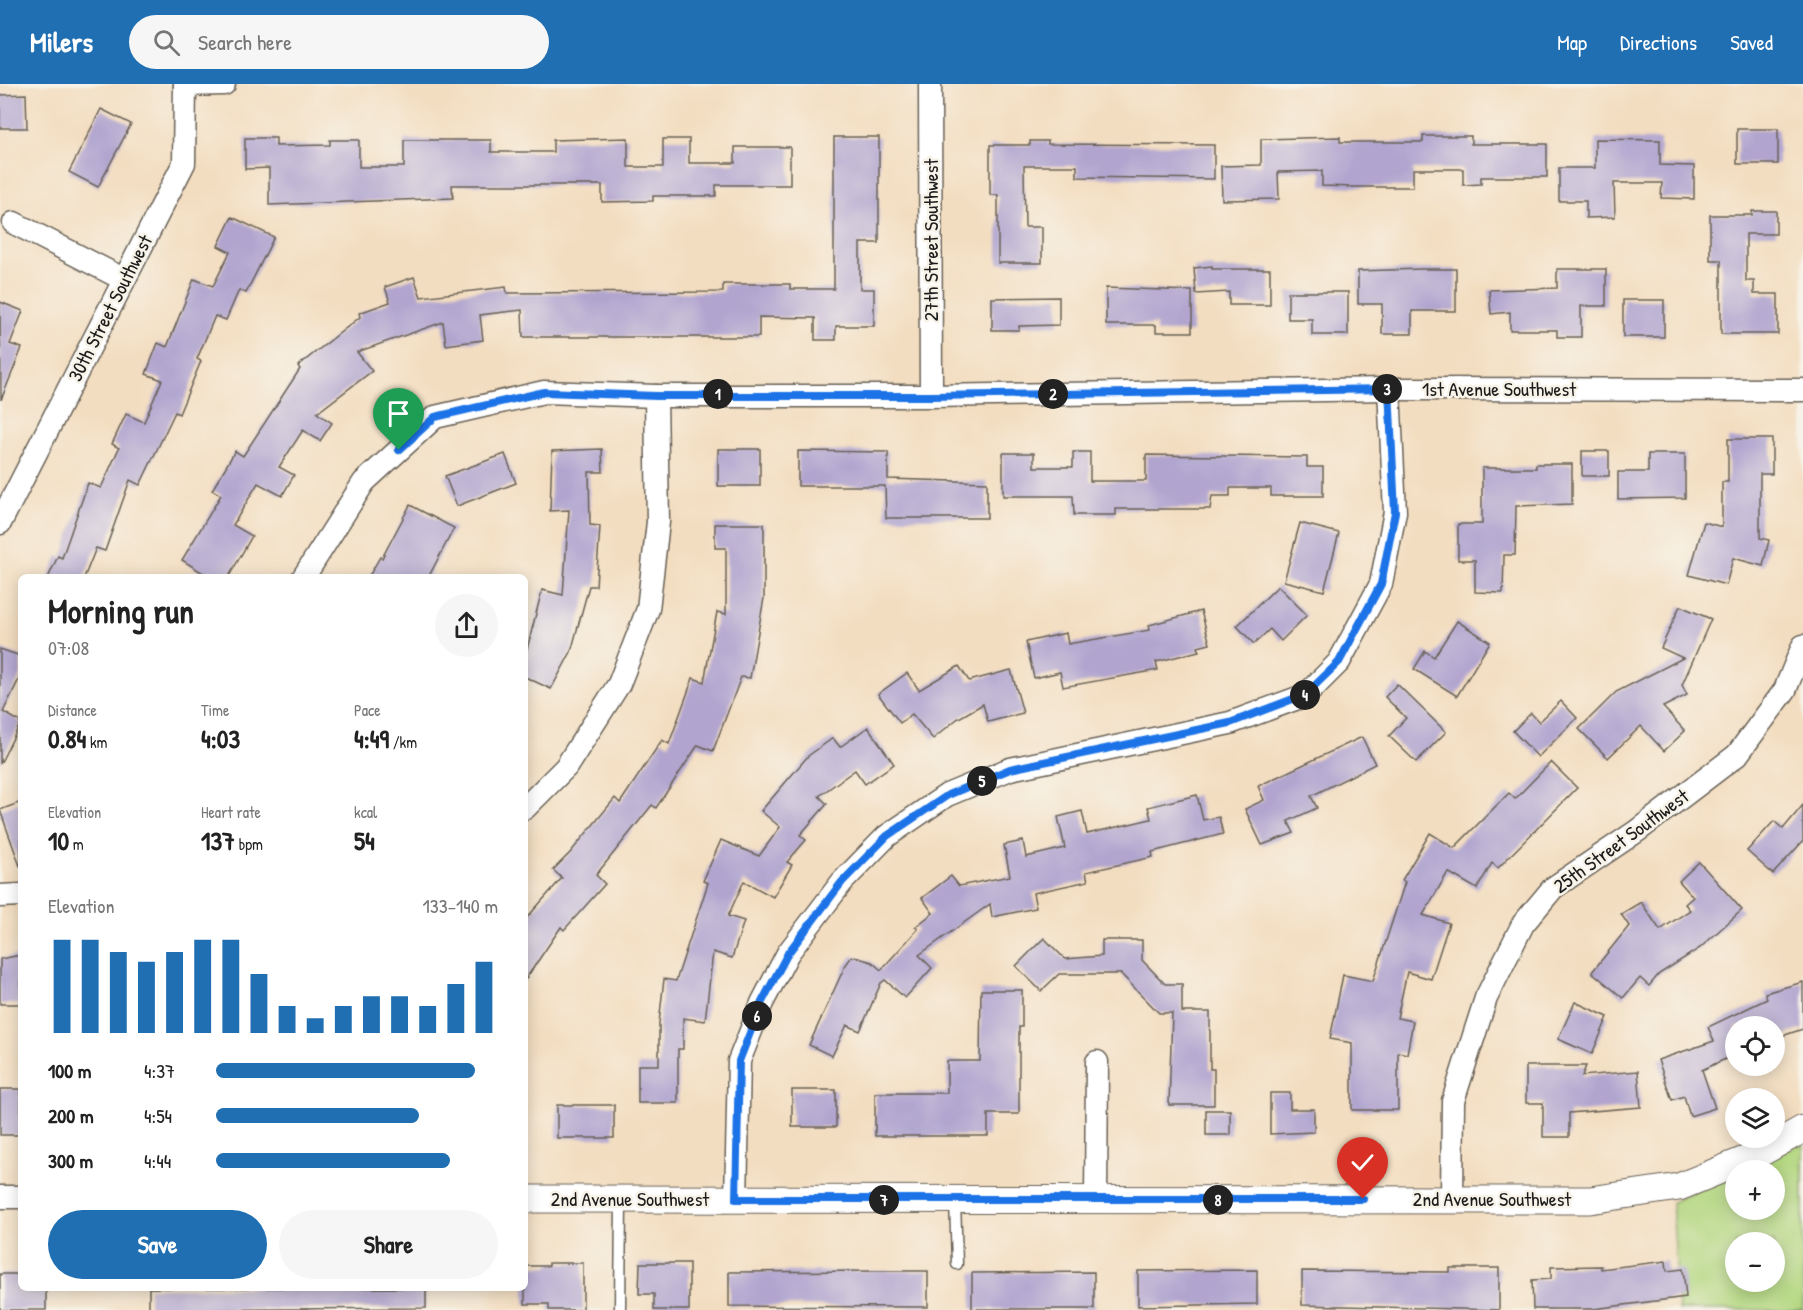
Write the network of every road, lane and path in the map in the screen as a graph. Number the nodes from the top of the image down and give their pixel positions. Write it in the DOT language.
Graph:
graph roads {
  1 [pos="185,84"];
  2 [pos="224,84"];
  3 [pos="930,84"];
  4 [pos="14,223"];
  5 [pos="123,279"];
  6 [pos="1389,389"];
  7 [pos="1803,390"];
  8 [pos="656,396"];
  9 [pos="931,396"];
  10 [pos="0,523"];
  11 [pos="306,574"];
  12 [pos="1803,646"];
  13 [pos="528,805"];
  14 [pos="18,895"];
  15 [pos="0,896"];
  16 [pos="1097,1062"];
  17 [pos="1803,1129"];
  18 [pos="0,1197"];
  19 [pos="18,1197"];
  20 [pos="1452,1198"];
  21 [pos="528,1199"];
  22 [pos="736,1199"];
  23 [pos="621,1200"];
  24 [pos="955,1200"];
  25 [pos="1096,1200"];
  26 [pos="957,1264"];
  27 [pos="620,1310"];
  1 -- 2 [label="street"];
  1 -- 5 [label="street, 30th Street Southwest"];
  3 -- 9 [label="street, 27th Street Southwest"];
  4 -- 5 [label="street"];
  5 -- 10 [label="street, 30th Street Southwest"];
  6 -- 7 [label="street, 1st Avenue Southwest"];
  6 -- 9 [label="street, 1st Avenue Southwest"];
  6 -- 22 [label="street"];
  8 -- 9 [label="street, 1st Avenue Southwest"];
  8 -- 11 [label="street, 1st Avenue Southwest"];
  8 -- 13 [label="street"];
  12 -- 20 [label="street, 25th Street Southwest"];
  14 -- 15 [label="street"];
  16 -- 25 [label="street"];
  17 -- 20 [label="street, 2nd Avenue Southwest"];
  18 -- 19 [label="street"];
  20 -- 25 [label="street, 2nd Avenue Southwest"];
  21 -- 23 [label="street, 2nd Avenue Southwest"];
  22 -- 23 [label="street, 2nd Avenue Southwest"];
  22 -- 24 [label="street, 2nd Avenue Southwest"];
  23 -- 27 [label="lane"];
  24 -- 25 [label="street, 2nd Avenue Southwest"];
  24 -- 26 [label="lane"];
}
